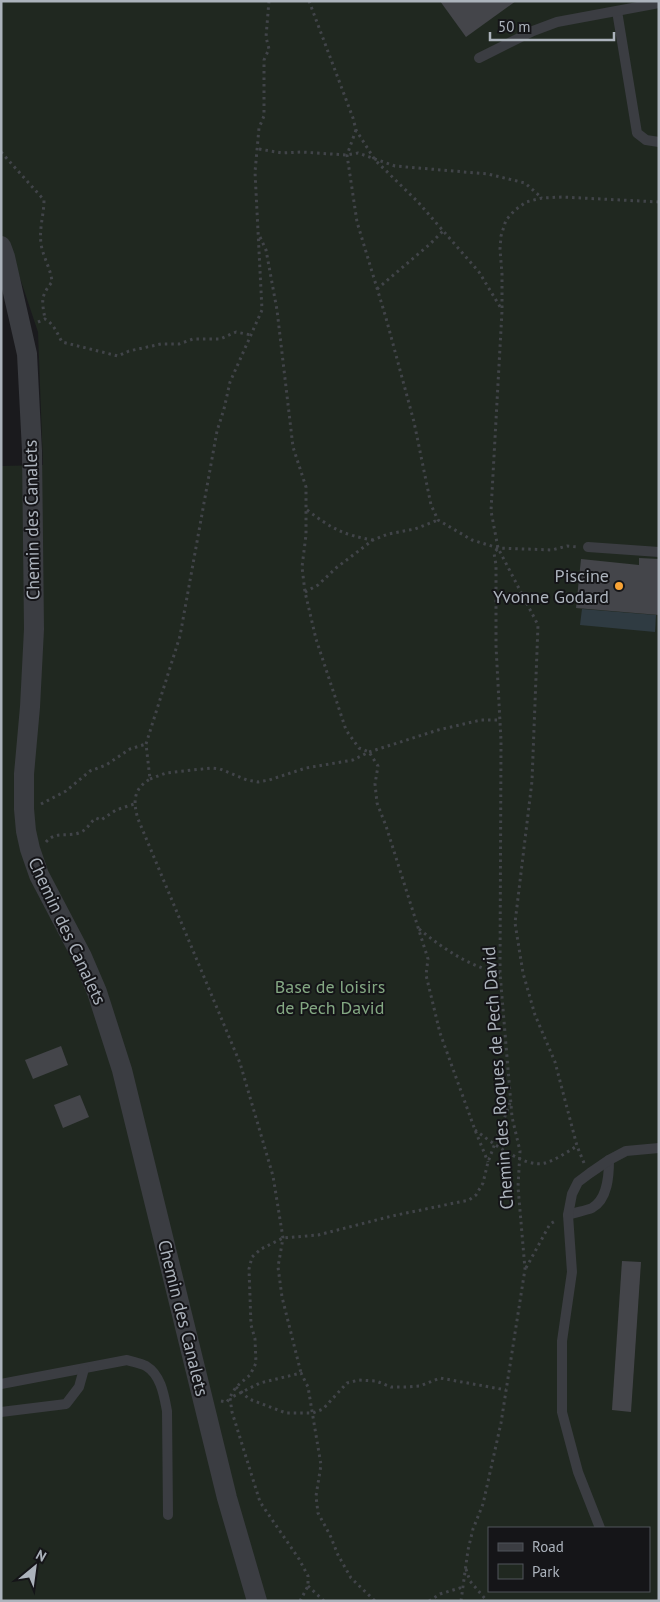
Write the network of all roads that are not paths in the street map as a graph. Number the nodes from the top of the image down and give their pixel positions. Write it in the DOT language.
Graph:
graph roads {
  1 [pos="659,3"];
  2 [pos="617,11"];
  3 [pos="479,58"];
  4 [pos="659,142"];
  5 [pos="1,246"];
  6 [pos="588,547"];
  7 [pos="659,552"];
  8 [pos="659,1148"];
  9 [pos="609,1160"];
  10 [pos="568,1215"];
  11 [pos="84,1369"];
  12 [pos="1,1384"];
  13 [pos="1,1412"];
  14 [pos="168,1515"];
  15 [pos="600,1527"];
  16 [pos="257,1601"];
  1 -- 2 [label="lane"];
  2 -- 3 [label="lane"];
  2 -- 4 [label="lane"];
  5 -- 16 [label="street, Chemin des Canalets"];
  6 -- 7 [label="lane"];
  8 -- 9 [label="lane"];
  9 -- 10 [label="lane"];
  9 -- 10 [label="lane"];
  10 -- 15 [label="lane"];
  11 -- 12 [label="lane"];
  11 -- 13 [label="lane"];
  11 -- 14 [label="lane"];
}
